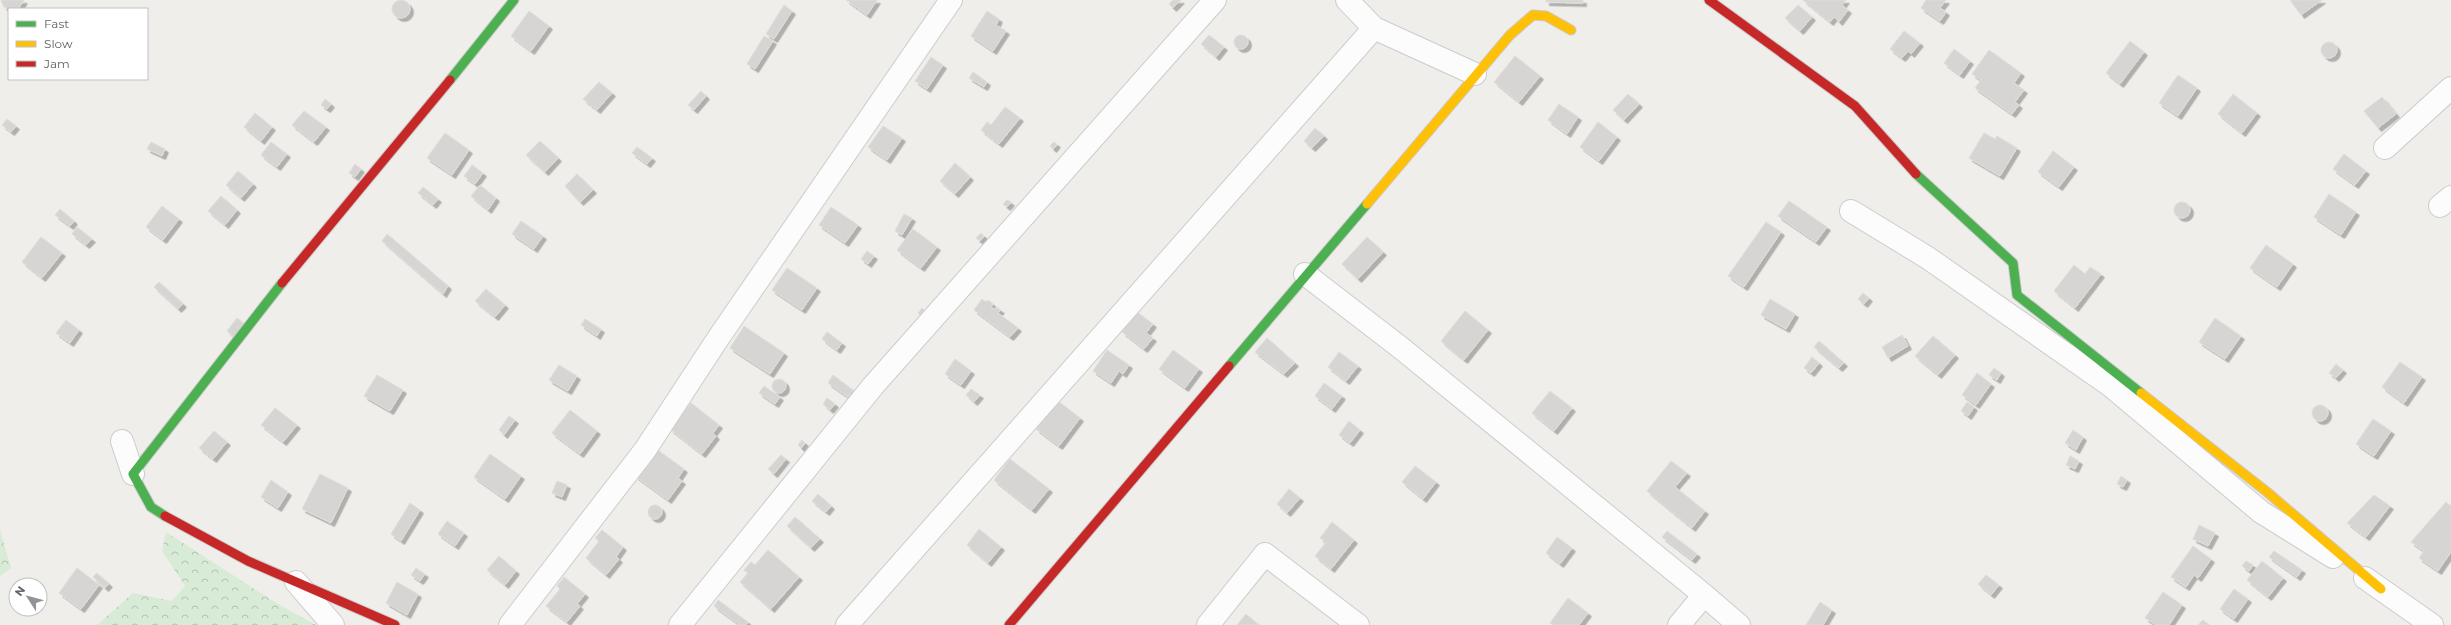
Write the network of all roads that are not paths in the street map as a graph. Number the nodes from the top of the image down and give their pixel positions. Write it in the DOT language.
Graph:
graph roads {
  1 [pos="514,0"];
  2 [pos="951,0"];
  3 [pos="1215,0"];
  4 [pos="1347,0"];
  5 [pos="1709,0"];
  6 [pos="1374,28"];
  7 [pos="1571,30"];
  8 [pos="1475,74"];
  9 [pos="2451,88"];
  10 [pos="2385,148"];
  11 [pos="1851,211"];
  12 [pos="1305,274"];
  13 [pos="122,441"];
  14 [pos="133,474"];
  15 [pos="296,582"];
  16 [pos="2381,589"];
  17 [pos="1704,595"];
  18 [pos="333,625"];
  19 [pos="395,625"];
  20 [pos="510,625"];
  21 [pos="680,625"];
  22 [pos="847,625"];
  23 [pos="1010,625"];
  24 [pos="1208,625"];
  25 [pos="1358,625"];
  26 [pos="1679,625"];
  27 [pos="1739,625"];
  28 [pos="2432,625"];
  1 -- 14 [label="street"];
  2 -- 20 [label="street"];
  3 -- 21 [label="street"];
  4 -- 6 [label="street"];
  5 -- 16 [label="street"];
  6 -- 8 [label="street"];
  6 -- 22 [label="street"];
  7 -- 8 [label="street"];
  8 -- 12 [label="street"];
  9 -- 10 [label="street"];
  11 -- 16 [label="street"];
  12 -- 17 [label="street"];
  12 -- 23 [label="street"];
  13 -- 14 [label="street"];
  14 -- 15 [label="street"];
  15 -- 18 [label="street"];
  15 -- 19 [label="street"];
  16 -- 28 [label="street"];
  17 -- 26 [label="street"];
  17 -- 27 [label="street"];
  24 -- 25 [label="street"];
}
